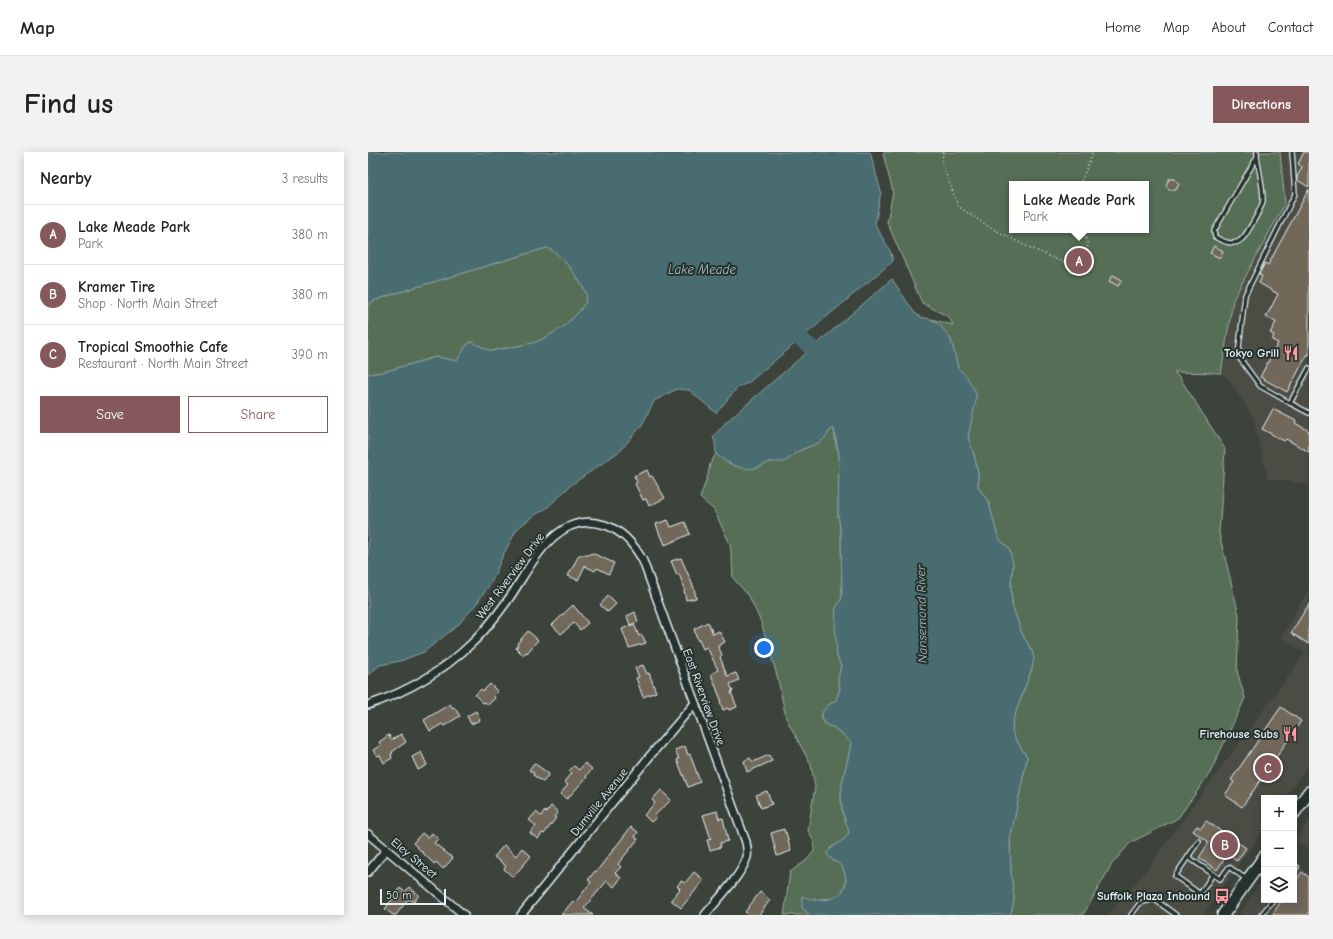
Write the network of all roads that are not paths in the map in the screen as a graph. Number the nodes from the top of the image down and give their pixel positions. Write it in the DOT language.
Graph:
graph roads {
  1 [pos="1257,152"];
  2 [pos="1292,152"];
  3 [pos="1256,157"];
  4 [pos="1309,368"];
  5 [pos="1290,403"];
  6 [pos="1309,413"];
  7 [pos="571,525"];
  8 [pos="695,703"];
  9 [pos="368,705"];
  10 [pos="1309,792"];
  11 [pos="1297,809"];
  12 [pos="368,834"];
  13 [pos="1198,841"];
  14 [pos="386,850"];
  15 [pos="1188,857"];
  16 [pos="1261,861"];
  17 [pos="368,872"];
  18 [pos="1213,874"];
  19 [pos="1248,880"];
  20 [pos="1271,903"];
  21 [pos="464,915"];
  22 [pos="521,915"];
  23 [pos="705,915"];
  24 [pos="1131,915"];
  25 [pos="1176,915"];
  26 [pos="1223,915"];
  27 [pos="1261,915"];
  1 -- 3 [label="lane"];
  2 -- 5 [label="lane"];
  3 -- 3 [label="lane"];
  4 -- 5 [label="lane"];
  5 -- 6 [label="lane"];
  7 -- 8 [label="street, East Riverview Drive"];
  7 -- 9 [label="street, West Riverview Drive"];
  8 -- 22 [label="street, Dumville Avenue"];
  8 -- 23 [label="street, East Riverview Drive"];
  10 -- 11 [label="main road"];
  12 -- 14 [label="street, Eley Street"];
  13 -- 15 [label="lane"];
  14 -- 17 [label="street"];
  14 -- 21 [label="street, Eley Street"];
  15 -- 18 [label="lane"];
  15 -- 18 [label="lane"];
  16 -- 19 [label="main road"];
  18 -- 19 [label="lane"];
  19 -- 26 [label="main road"];
  20 -- 27 [label="lane"];
  24 -- 25 [label="lane"];
}
